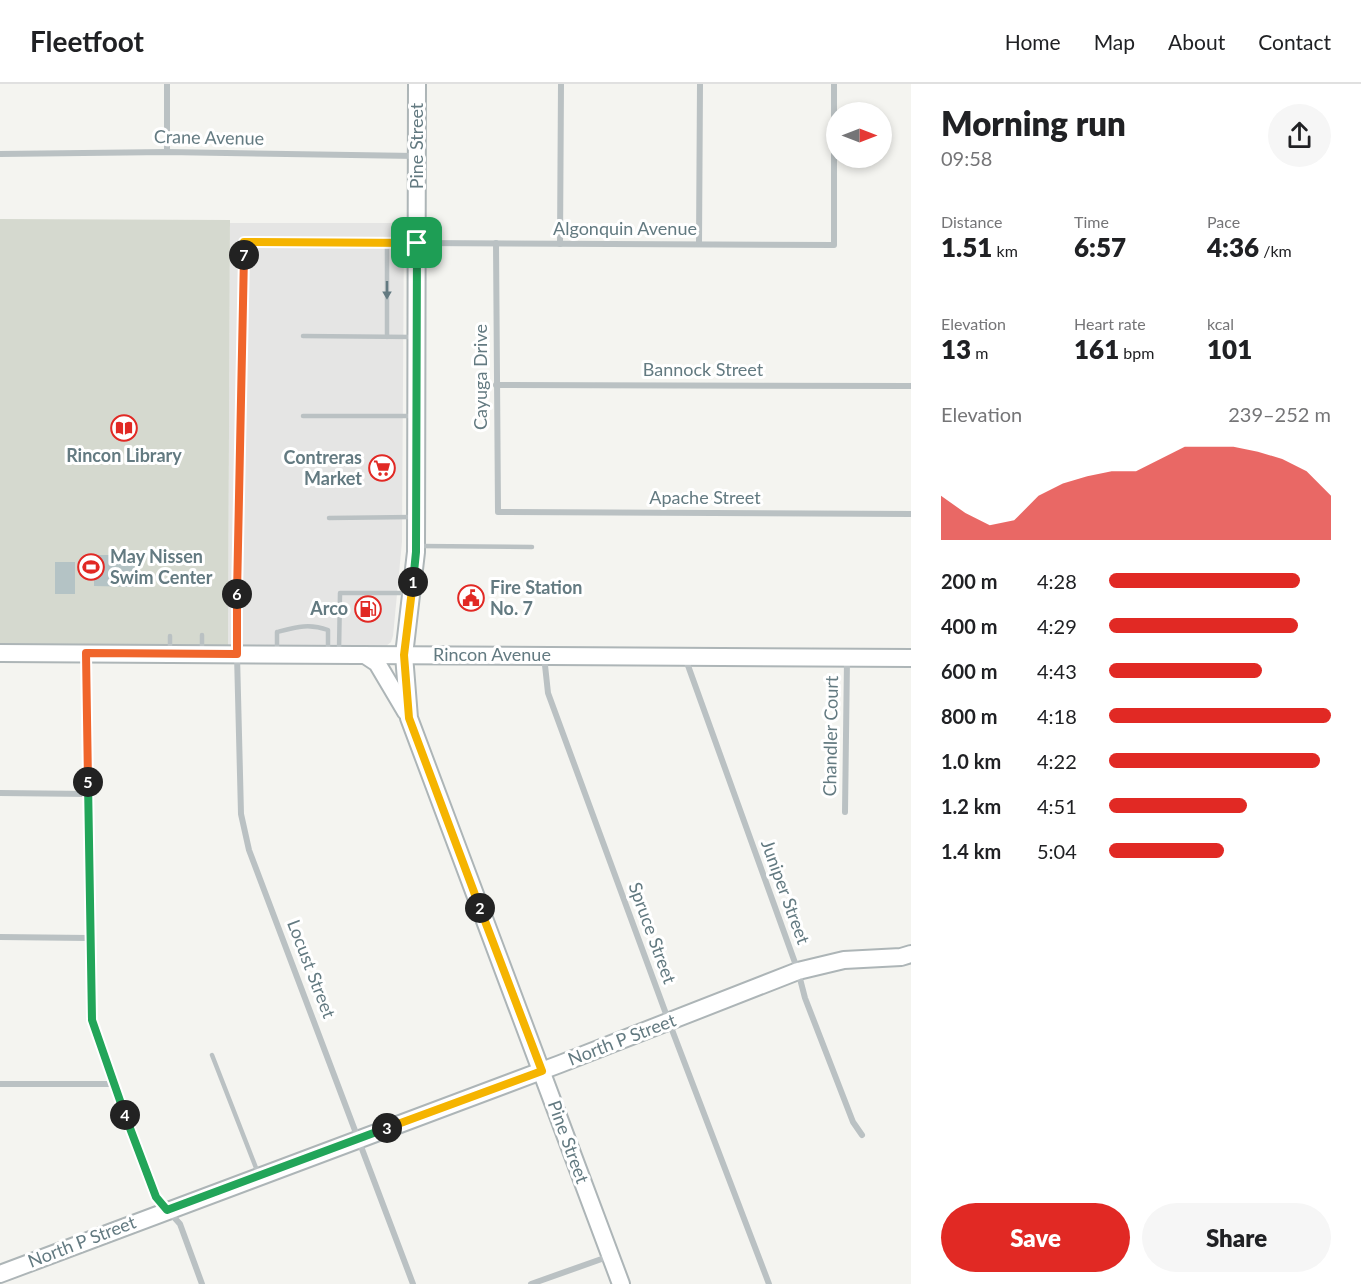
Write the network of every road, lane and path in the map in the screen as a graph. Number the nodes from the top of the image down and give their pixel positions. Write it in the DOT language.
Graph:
graph roads {
  1 [pos="167,84"];
  2 [pos="417,84"];
  3 [pos="561,84"];
  4 [pos="700,84"];
  5 [pos="834,84"];
  6 [pos="167,152"];
  7 [pos="0,154"];
  8 [pos="417,156"];
  9 [pos="387,243"];
  10 [pos="417,243"];
  11 [pos="496,243"];
  12 [pos="560,244"];
  13 [pos="699,244"];
  14 [pos="303,336"];
  15 [pos="387,336"];
  16 [pos="417,337"];
  17 [pos="496,385"];
  18 [pos="911,386"];
  19 [pos="303,416"];
  20 [pos="417,416"];
  21 [pos="498,512"];
  22 [pos="911,514"];
  23 [pos="416,516"];
  24 [pos="329,518"];
  25 [pos="416,546"];
  26 [pos="532,548"];
  27 [pos="411,593"];
  28 [pos="202,635"];
  29 [pos="170,636"];
  30 [pos="0,653"];
  31 [pos="86,653"];
  32 [pos="170,654"];
  33 [pos="202,654"];
  34 [pos="237,654"];
  35 [pos="277,654"];
  36 [pos="334,655"];
  37 [pos="365,655"];
  38 [pos="404,655"];
  39 [pos="544,656"];
  40 [pos="685,656"];
  41 [pos="911,658"];
  42 [pos="847,659"];
  43 [pos="409,718"];
  44 [pos="0,793"];
  45 [pos="89,794"];
  46 [pos="845,812"];
  47 [pos="0,937"];
  48 [pos="89,938"];
  49 [pos="911,954"];
  50 [pos="798,971"];
  51 [pos="669,1022"];
  52 [pos="212,1055"];
  53 [pos="542,1071"];
  54 [pos="0,1084"];
  55 [pos="114,1084"];
  56 [pos="862,1134"];
  57 [pos="359,1138"];
  58 [pos="259,1176"];
  59 [pos="167,1210"];
  60 [pos="610,1256"];
  61 [pos="0,1274"];
  62 [pos="202,1284"];
  63 [pos="413,1284"];
  64 [pos="531,1284"];
  65 [pos="621,1284"];
  66 [pos="769,1284"];
  1 -- 6 [label="street"];
  2 -- 8 [label="street, Pine Street"];
  3 -- 12 [label="street"];
  4 -- 13 [label="street"];
  5 -- 13 [label="street, Algonquin Avenue"];
  6 -- 7 [label="street, Crane Avenue"];
  6 -- 8 [label="street, Crane Avenue"];
  8 -- 10 [label="street, Pine Street"];
  9 -- 10 [label="lane"];
  9 -- 15 [label="lane, one-way"];
  9 -- 34 [label="lane"];
  10 -- 11 [label="street, Algonquin Avenue"];
  10 -- 16 [label="street, Pine Street"];
  11 -- 12 [label="street, Algonquin Avenue"];
  11 -- 17 [label="street, Cayuga Drive"];
  12 -- 13 [label="street, Algonquin Avenue"];
  14 -- 15 [label="lane"];
  15 -- 16 [label="lane"];
  16 -- 20 [label="street, Pine Street"];
  17 -- 18 [label="street, Bannock Street"];
  17 -- 21 [label="street, Cayuga Drive"];
  19 -- 20 [label="lane"];
  20 -- 23 [label="street, Pine Street"];
  21 -- 22 [label="street, Apache Street"];
  23 -- 24 [label="lane"];
  23 -- 25 [label="street, Pine Street"];
  25 -- 26 [label="lane"];
  25 -- 27 [label="street, Pine Street"];
  27 -- 36 [label="lane"];
  27 -- 38 [label="street, Pine Street"];
  28 -- 33 [label="lane"];
  29 -- 32 [label="lane"];
  30 -- 31 [label="street, Rincon Avenue"];
  31 -- 32 [label="street, Rincon Avenue"];
  31 -- 45 [label="street"];
  32 -- 33 [label="street, Rincon Avenue"];
  33 -- 34 [label="street, Rincon Avenue"];
  34 -- 35 [label="street, Rincon Avenue"];
  34 -- 57 [label="street, Locust Street"];
  35 -- 36 [label="street, Rincon Avenue"];
  35 -- 36 [label="lane"];
  36 -- 37 [label="street, Rincon Avenue"];
  37 -- 38 [label="street, Rincon Avenue"];
  37 -- 43 [label="street"];
  38 -- 39 [label="street, Rincon Avenue"];
  38 -- 43 [label="street, Pine Street"];
  39 -- 40 [label="street, Rincon Avenue"];
  39 -- 51 [label="street, Spruce Street"];
  40 -- 42 [label="street, Rincon Avenue"];
  40 -- 50 [label="street, Juniper Street"];
  41 -- 42 [label="street, Rincon Avenue"];
  42 -- 46 [label="street, Chandler Court"];
  43 -- 53 [label="street, Pine Street"];
  44 -- 45 [label="street"];
  45 -- 48 [label="street"];
  47 -- 48 [label="street"];
  48 -- 55 [label="street"];
  49 -- 50 [label="street, North P Street"];
  50 -- 51 [label="street, North P Street"];
  50 -- 56 [label="street, Juniper Street"];
  51 -- 53 [label="street, North P Street"];
  51 -- 66 [label="street, Spruce Street"];
  52 -- 58 [label="lane"];
  53 -- 57 [label="street, North P Street"];
  53 -- 60 [label="street, Pine Street"];
  54 -- 55 [label="street"];
  55 -- 59 [label="street"];
  57 -- 58 [label="street, North P Street"];
  57 -- 63 [label="street, Locust Street"];
  58 -- 59 [label="street, North P Street"];
  59 -- 61 [label="street, North P Street"];
  59 -- 62 [label="street"];
  60 -- 64 [label="street"];
  60 -- 65 [label="street, Pine Street"];
}
